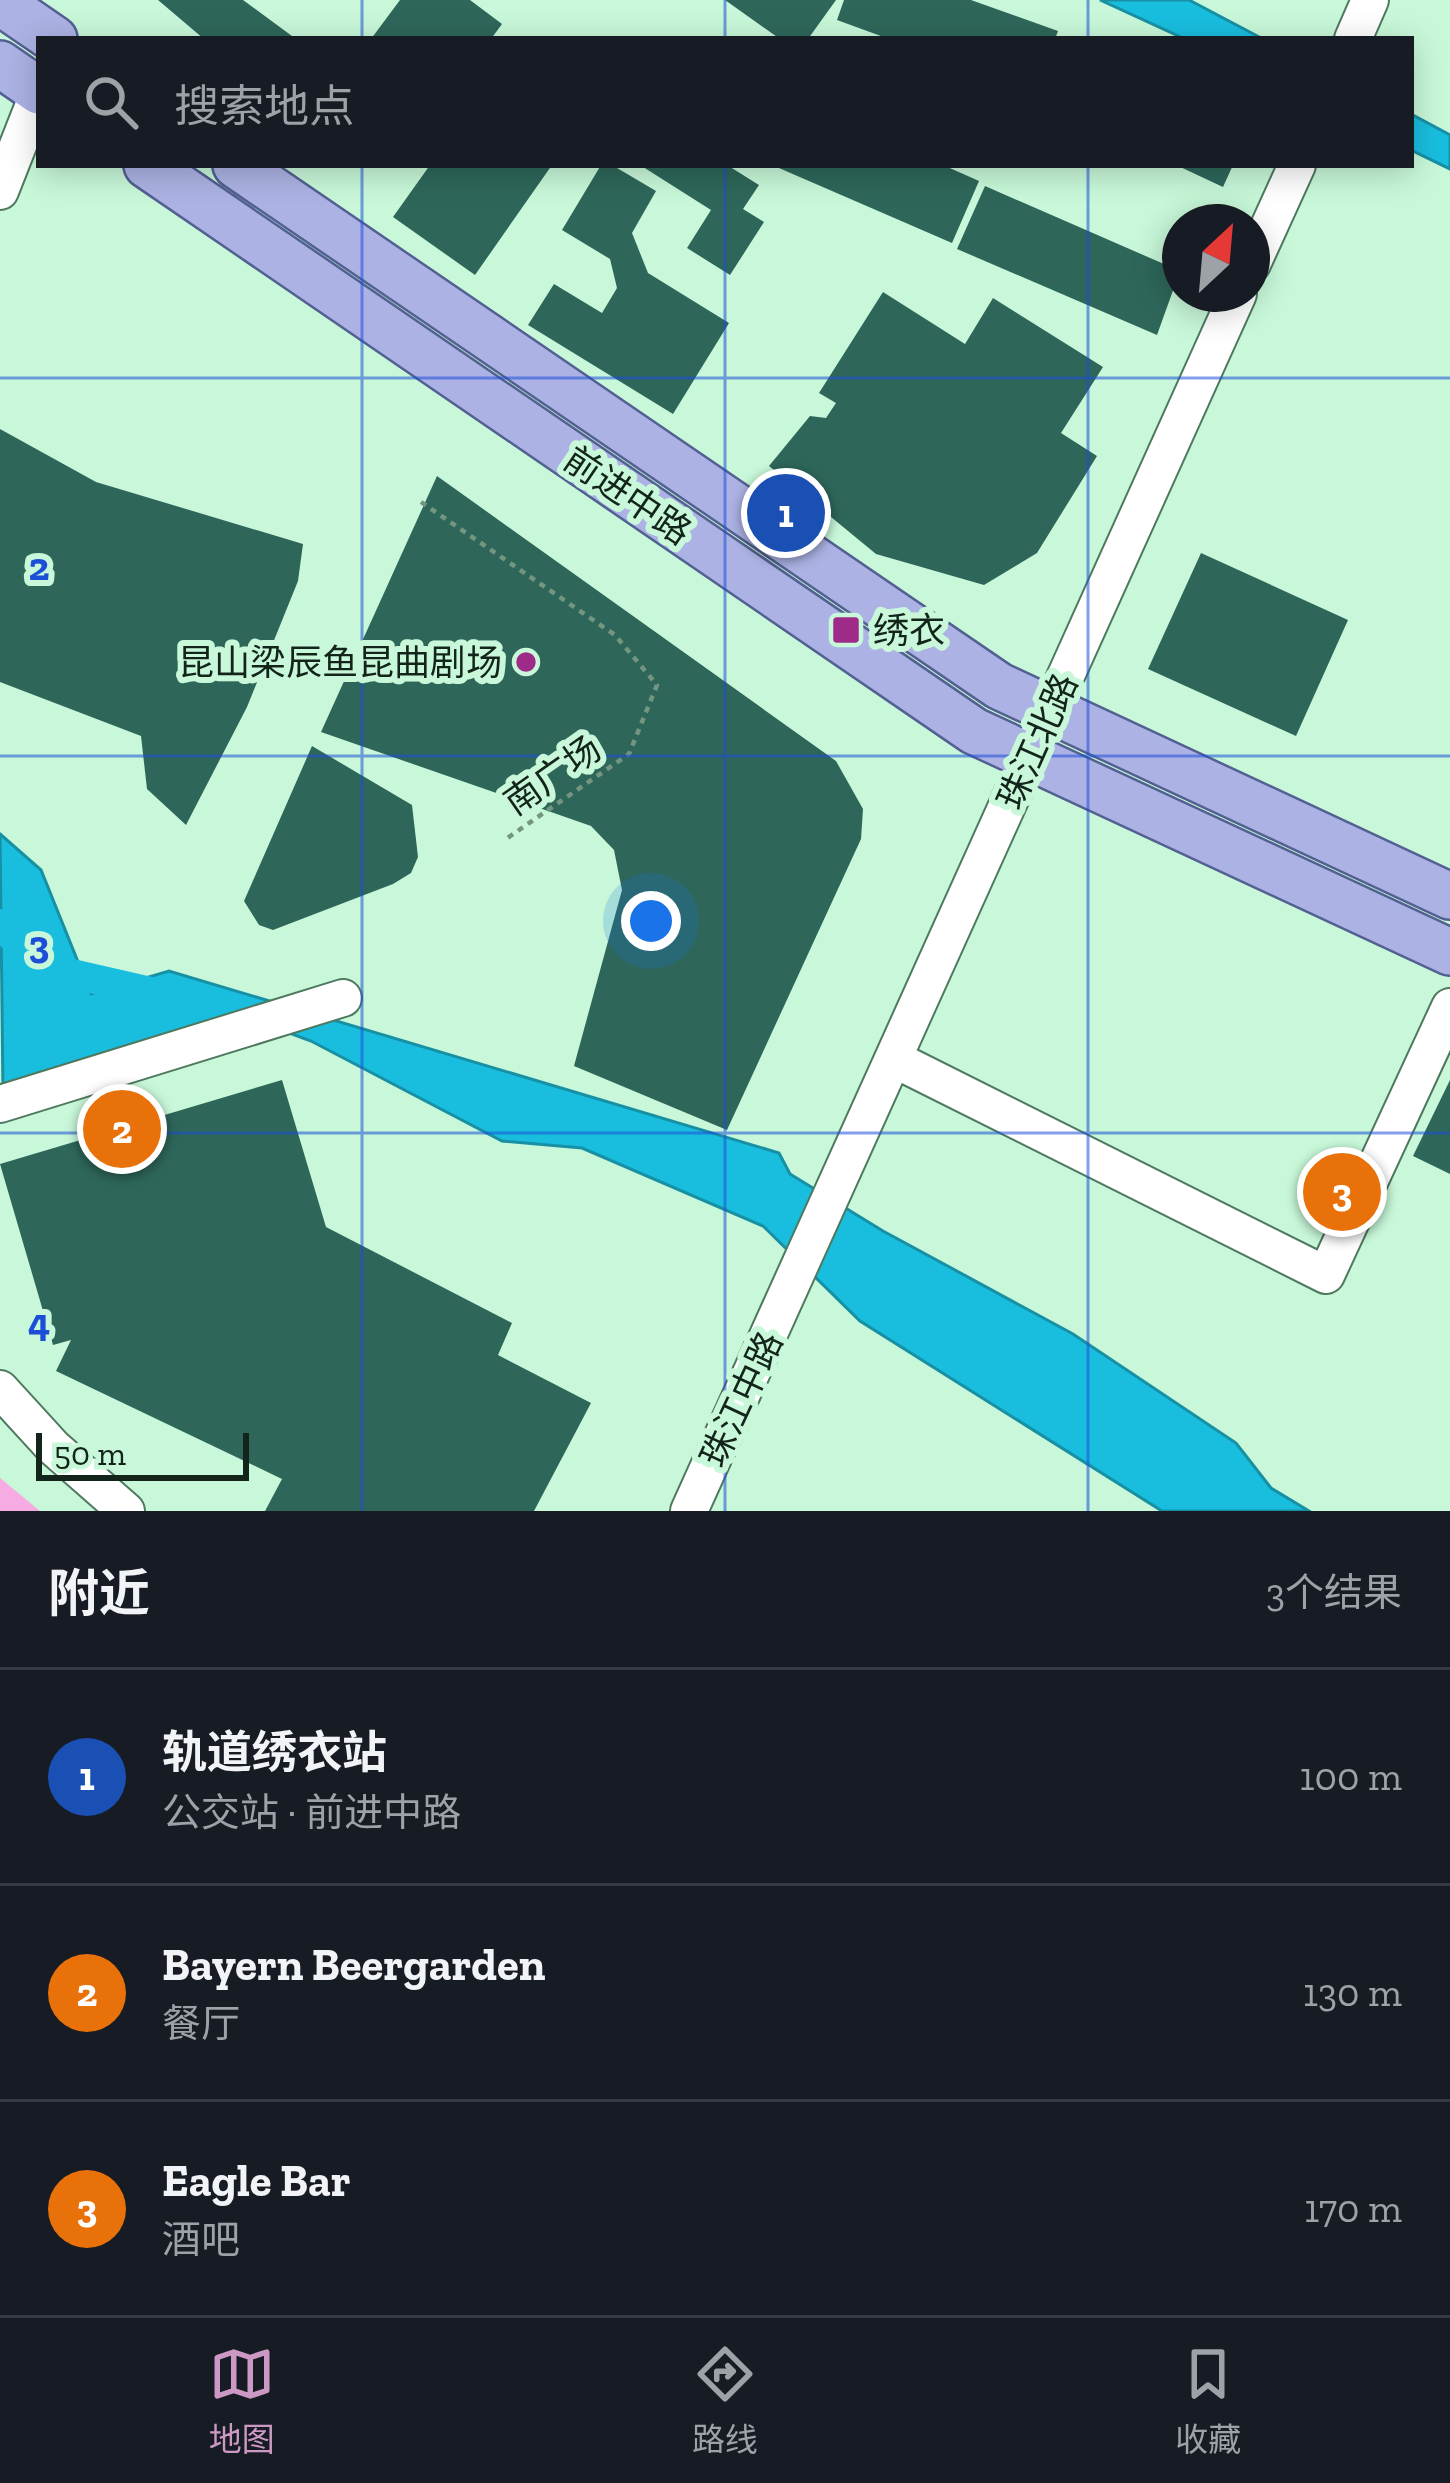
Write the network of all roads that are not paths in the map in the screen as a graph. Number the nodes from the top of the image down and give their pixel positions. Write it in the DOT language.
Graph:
graph roads {
  1 [pos="0,2"];
  2 [pos="49,36"];
  3 [pos="0,64"];
  4 [pos="36,89"];
  5 [pos="36,99"];
  6 [pos="151,168"];
  7 [pos="240,168"];
  8 [pos="1296,168"];
  9 [pos="0,191"];
  10 [pos="1270,224"];
  11 [pos="1230,312"];
  12 [pos="1052,708"];
  13 [pos="1031,754"];
  14 [pos="1450,896"];
  15 [pos="1450,952"];
  16 [pos="343,998"];
  17 [pos="1450,1007"];
  18 [pos="894,1059"];
  19 [pos="0,1105"];
  20 [pos="838,1190"];
  21 [pos="0,1389"];
  22 [pos="125,1511"];
  23 [pos="688,1511"];
  1 -- 2 [label="main road"];
  3 -- 4 [label="main road"];
  5 -- 9 [label="street"];
  6 -- 13 [label="main road, 前进中路"];
  7 -- 12 [label="main road, 前进中路"];
  8 -- 10 [label="street"];
  11 -- 12 [label="street, 珠江北路"];
  12 -- 13 [label="street, 珠江北路"];
  12 -- 14 [label="main road, 前进中路"];
  13 -- 15 [label="main road, 前进中路"];
  13 -- 18 [label="street, 珠江北路"];
  16 -- 19 [label="street"];
  17 -- 18 [label="street"];
  18 -- 20 [label="street, 珠江北路"];
  20 -- 23 [label="street, 珠江中路"];
  21 -- 22 [label="street"];
}
